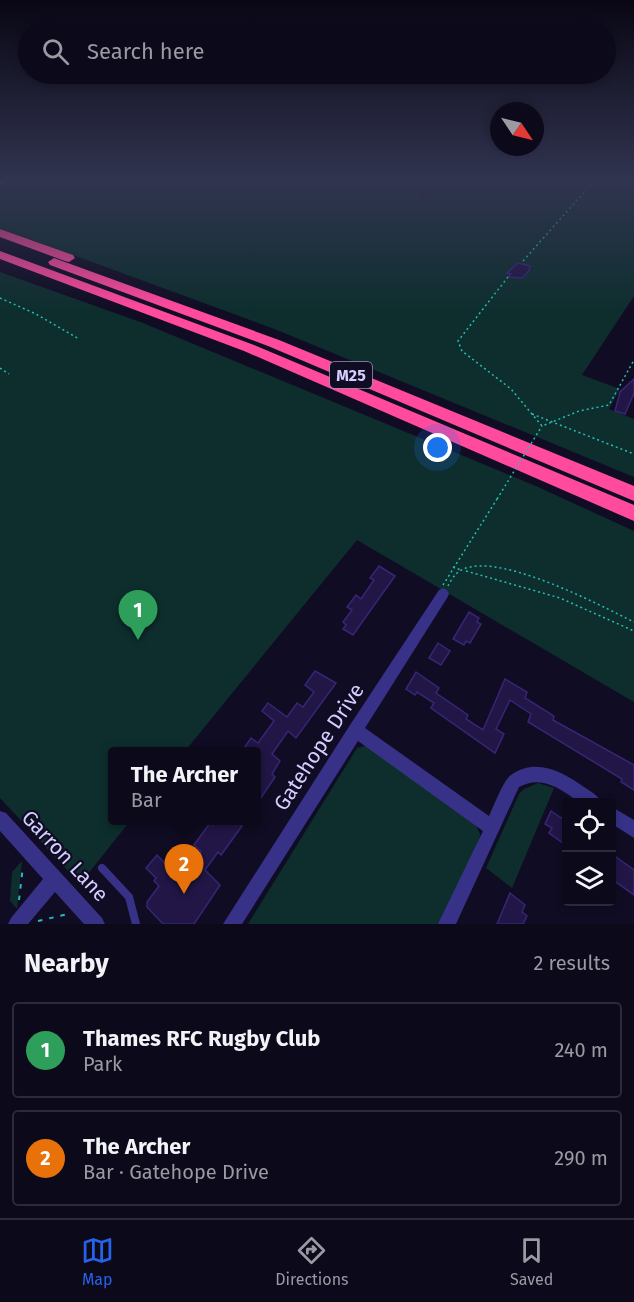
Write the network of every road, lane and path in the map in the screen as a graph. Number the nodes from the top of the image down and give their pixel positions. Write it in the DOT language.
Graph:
graph roads {
  1 [pos="556,224"];
  2 [pos="0,233"];
  3 [pos="0,238"];
  4 [pos="0,244"];
  5 [pos="0,255"];
  6 [pos="523,261"];
  7 [pos="0,263"];
  8 [pos="64,265"];
  9 [pos="508,277"];
  10 [pos="141,292"];
  11 [pos="0,298"];
  12 [pos="79,339"];
  13 [pos="634,360"];
  14 [pos="0,368"];
  15 [pos="9,374"];
  16 [pos="379,403"];
  17 [pos="530,413"];
  18 [pos="551,422"];
  19 [pos="542,426"];
  20 [pos="634,454"];
  21 [pos="634,494"];
  22 [pos="634,513"];
  23 [pos="453,567"];
  24 [pos="463,570"];
  25 [pos="442,592"];
  26 [pos="634,622"];
  27 [pos="634,631"];
  28 [pos="355,730"];
  29 [pos="587,798"];
  30 [pos="616,818"];
  31 [pos="0,819"];
  32 [pos="491,827"];
  33 [pos="634,830"];
  34 [pos="24,859"];
  35 [pos="102,868"];
  36 [pos="55,878"];
  37 [pos="19,901"];
  38 [pos="72,913"];
  39 [pos="26,923"];
  40 [pos="96,924"];
  41 [pos="136,924"];
  42 [pos="232,924"];
  43 [pos="447,924"];
  1 -- 6 [label="path"];
  2 -- 10 [label="highway, M25"];
  3 -- 8 [label="highway, M25"];
  4 -- 8 [label="highway, M25"];
  5 -- 16 [label="highway, M25"];
  7 -- 16 [label="highway, M25"];
  8 -- 10 [label="highway, M25"];
  9 -- 17 [label="path"];
  10 -- 21 [label="highway, M25"];
  11 -- 12 [label="path"];
  13 -- 18 [label="path"];
  14 -- 15 [label="path"];
  16 -- 22 [label="highway, M25"];
  17 -- 18 [label="path"];
  17 -- 19 [label="path"];
  18 -- 19 [label="path"];
  18 -- 20 [label="path"];
  19 -- 23 [label="path, bridge"];
  23 -- 24 [label="path"];
  23 -- 25 [label="path"];
  24 -- 25 [label="path"];
  24 -- 26 [label="path"];
  24 -- 27 [label="path"];
  25 -- 28 [label="street, Gatehope Drive"];
  28 -- 32 [label="street"];
  28 -- 42 [label="street, Gatehope Drive"];
  29 -- 32 [label="street"];
  30 -- 33 [label="street"];
  31 -- 36 [label="street, Garron Lane"];
  32 -- 43 [label="street"];
  34 -- 37 [label="path"];
  35 -- 41 [label="lane"];
  36 -- 39 [label="street"];
  36 -- 40 [label="street, Garron Lane"];
  38 -- 39 [label="path"];
}
